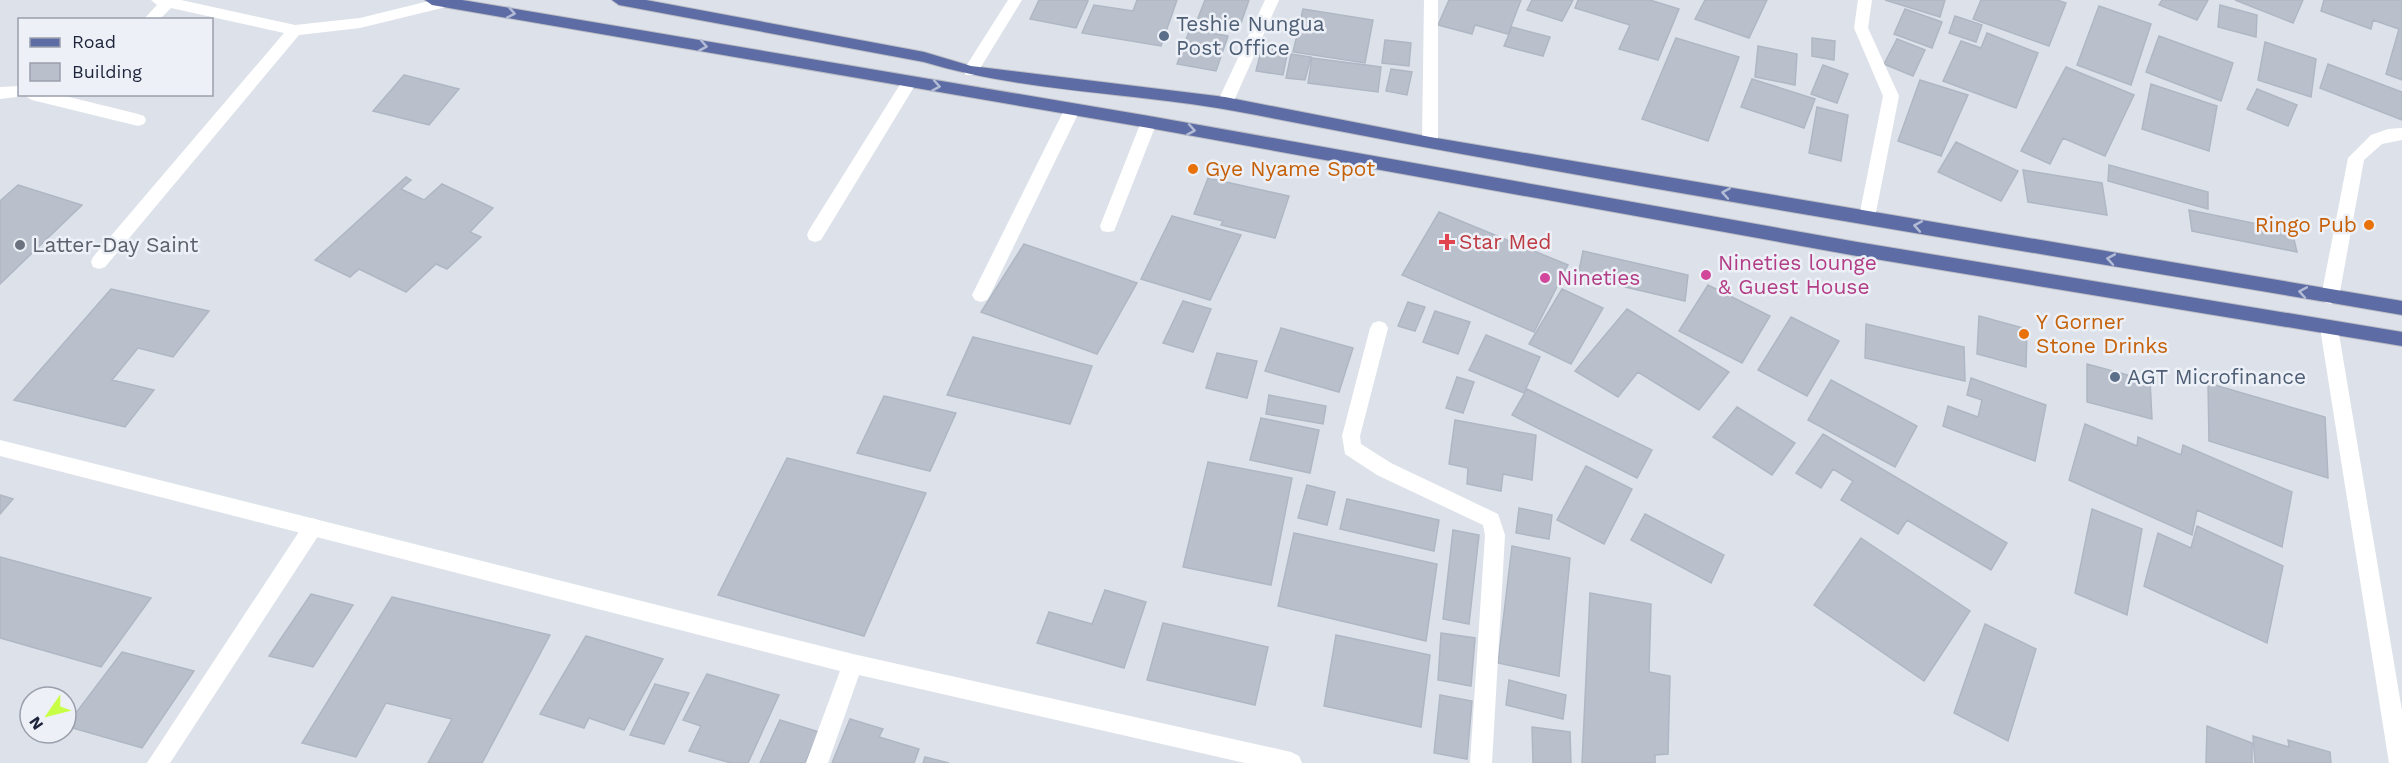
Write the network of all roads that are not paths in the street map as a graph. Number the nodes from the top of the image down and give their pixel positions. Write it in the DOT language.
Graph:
graph roads {
  1 [pos="619,0"];
  2 [pos="1015,0"];
  3 [pos="1272,0"];
  4 [pos="1431,0"];
  5 [pos="1865,0"];
  6 [pos="165,1"];
  7 [pos="439,1"];
  8 [pos="152,18"];
  9 [pos="295,30"];
  10 [pos="971,71"];
  11 [pos="909,82"];
  12 [pos="18,92"];
  13 [pos="0,93"];
  14 [pos="48,96"];
  15 [pos="72,99"];
  16 [pos="1225,103"];
  17 [pos="1072,110"];
  18 [pos="138,120"];
  19 [pos="1149,123"];
  20 [pos="2402,134"];
  21 [pos="1430,143"];
  22 [pos="1867,217"];
  23 [pos="1108,226"];
  24 [pos="815,235"];
  25 [pos="99,262"];
  26 [pos="981,295"];
  27 [pos="2330,297"];
  28 [pos="2402,308"];
  29 [pos="1379,328"];
  30 [pos="2328,328"];
  31 [pos="2402,339"];
  32 [pos="0,448"];
  33 [pos="313,527"];
  34 [pos="853,664"];
  35 [pos="158,763"];
  36 [pos="817,763"];
  37 [pos="1291,763"];
  38 [pos="1480,763"];
  39 [pos="2400,763"];
  1 -- 10 [label="main road"];
  2 -- 10 [label="street"];
  3 -- 16 [label="street"];
  4 -- 21 [label="street"];
  5 -- 22 [label="street"];
  6 -- 8 [label="street"];
  6 -- 9 [label="street"];
  7 -- 9 [label="street"];
  7 -- 11 [label="main road, one-way"];
  9 -- 25 [label="street"];
  10 -- 16 [label="main road"];
  11 -- 17 [label="main road, one-way"];
  11 -- 24 [label="street"];
  12 -- 13 [label="street"];
  14 -- 15 [label="street"];
  15 -- 18 [label="street"];
  16 -- 21 [label="main road"];
  17 -- 19 [label="main road"];
  17 -- 26 [label="street"];
  19 -- 23 [label="street"];
  19 -- 30 [label="main road, one-way"];
  20 -- 27 [label="street"];
  22 -- 21 [label="main road, one-way"];
  27 -- 22 [label="main road, one-way"];
  27 -- 28 [label="main road"];
  29 -- 38 [label="street"];
  30 -- 31 [label="main road"];
  30 -- 39 [label="street"];
  32 -- 33 [label="street"];
  33 -- 34 [label="street"];
  33 -- 35 [label="street"];
  34 -- 36 [label="street"];
  34 -- 37 [label="street"];
}
